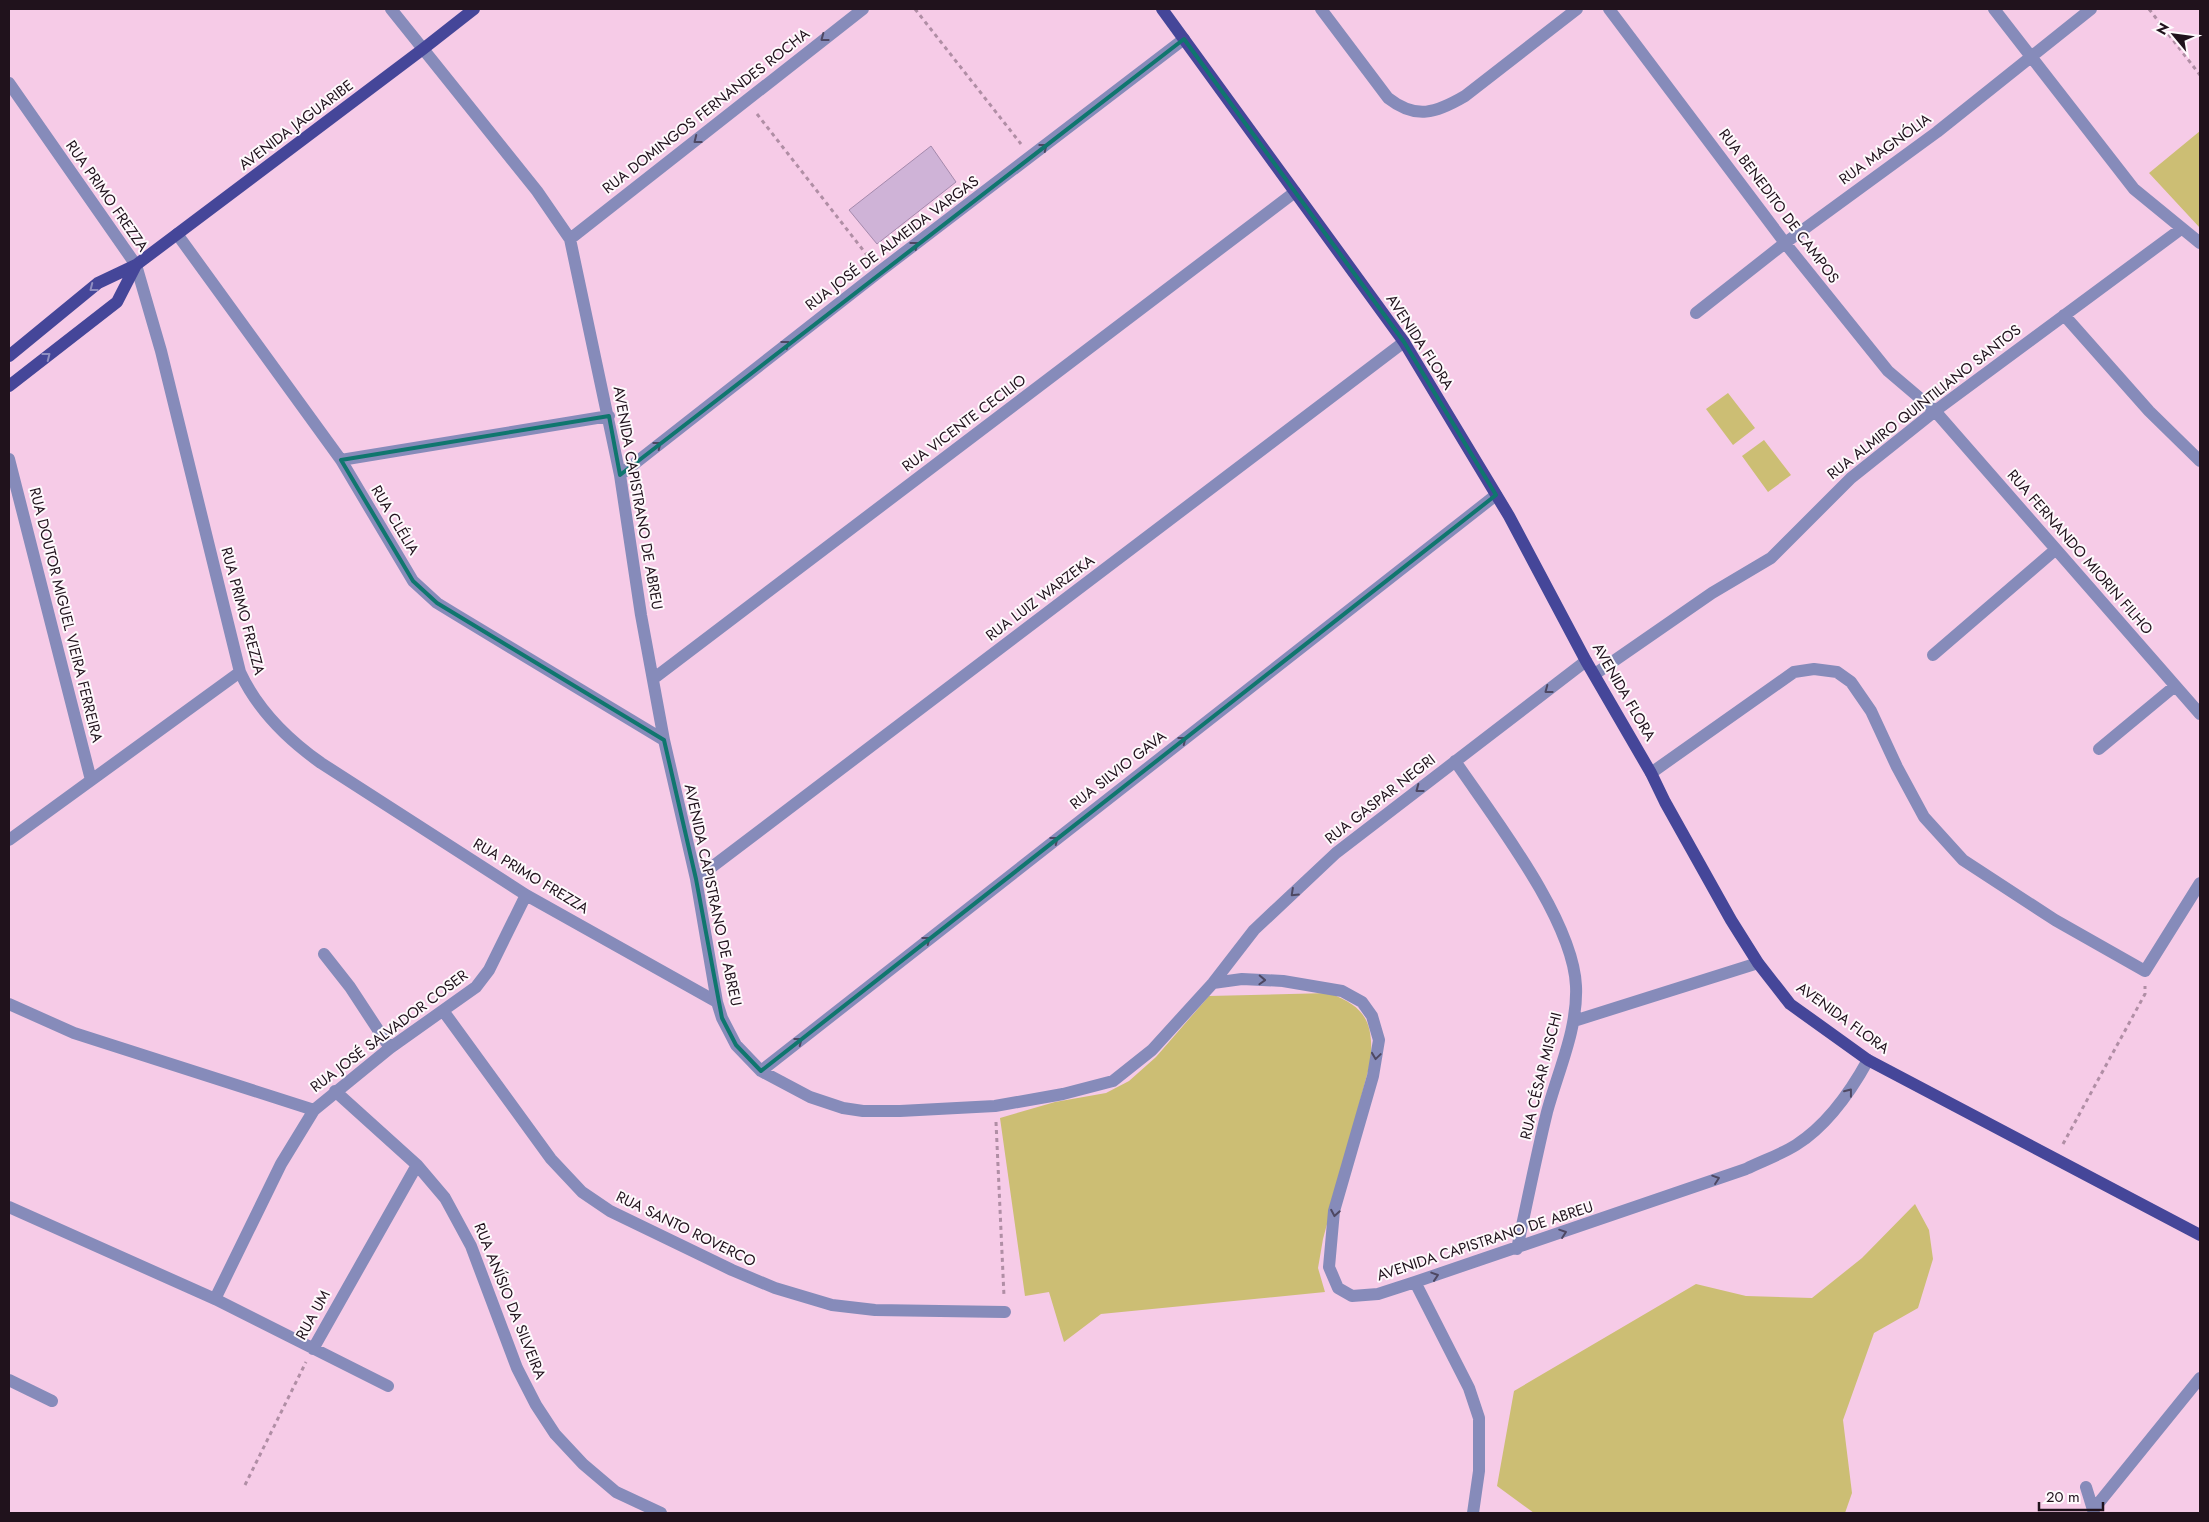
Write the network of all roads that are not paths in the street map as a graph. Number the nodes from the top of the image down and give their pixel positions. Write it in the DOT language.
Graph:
graph roads {
  1 [pos="391,9"];
  2 [pos="474,9"];
  3 [pos="863,9"];
  4 [pos="1162,9"];
  5 [pos="1321,9"];
  6 [pos="1577,9"];
  7 [pos="1609,9"];
  8 [pos="1994,9"];
  9 [pos="2091,9"];
  10 [pos="1184,39"];
  11 [pos="423,49"];
  12 [pos="2031,58"];
  13 [pos="9,83"];
  14 [pos="1295,192"];
  15 [pos="2181,229"];
  16 [pos="177,234"];
  17 [pos="570,240"];
  18 [pos="1784,243"];
  19 [pos="2200,243"];
  20 [pos="136,265"];
  21 [pos="1696,313"];
  22 [pos="2064,315"];
  23 [pos="1404,342"];
  24 [pos="9,356"];
  25 [pos="9,386"];
  26 [pos="1935,411"];
  27 [pos="608,416"];
  28 [pos="9,459"];
  29 [pos="341,460"];
  30 [pos="2200,461"];
  31 [pos="620,475"];
  32 [pos="1496,495"];
  33 [pos="2055,550"];
  34 [pos="1933,656"];
  35 [pos="1586,661"];
  36 [pos="240,672"];
  37 [pos="1595,674"];
  38 [pos="653,679"];
  39 [pos="2175,686"];
  40 [pos="2200,714"];
  41 [pos="664,740"];
  42 [pos="2099,749"];
  43 [pos="1455,761"];
  44 [pos="1651,772"];
  45 [pos="91,780"];
  46 [pos="9,840"];
  47 [pos="696,879"];
  48 [pos="2200,883"];
  49 [pos="526,894"];
  50 [pos="324,954"];
  51 [pos="1758,964"];
  52 [pos="1213,983"];
  53 [pos="717,1002"];
  54 [pos="9,1004"];
  55 [pos="444,1012"];
  56 [pos="1574,1021"];
  57 [pos="390,1048"];
  58 [pos="1868,1060"];
  59 [pos="761,1071"];
  60 [pos="334,1091"];
  61 [pos="314,1110"];
  62 [pos="417,1165"];
  63 [pos="9,1207"];
  64 [pos="2200,1236"];
  65 [pos="1517,1249"];
  66 [pos="1415,1282"];
  67 [pos="215,1299"];
  68 [pos="1005,1312"];
  69 [pos="313,1348"];
  70 [pos="2200,1378"];
  71 [pos="9,1380"];
  72 [pos="388,1386"];
  73 [pos="52,1401"];
  74 [pos="2086,1487"];
  75 [pos="2094,1512"];
  76 [pos="661,1513"];
  77 [pos="1473,1513"];
  1 -- 11 [label="street, AVENIDA CAPISTRANO DE ABREU"];
  2 -- 11 [label="main road, AVENIDA JAGUARIBE"];
  3 -- 17 [label="street, RUA DOMINGOS FERNANDES ROCHA, one-way"];
  4 -- 10 [label="main road, AVENIDA FLORA"];
  5 -- 6 [label="street"];
  7 -- 18 [label="street, RUA BENEDITO DE CAMPOS"];
  8 -- 12 [label="street"];
  9 -- 12 [label="street, RUA MAGNÓLIA"];
  10 -- 14 [label="main road, AVENIDA FLORA"];
  31 -- 10 [label="street, RUA JOSÉ DE ALMEIDA VARGAS, one-way"];
  11 -- 16 [label="main road, AVENIDA JAGUARIBE"];
  11 -- 17 [label="street, AVENIDA CAPISTRANO DE ABREU"];
  12 -- 15 [label="street"];
  12 -- 18 [label="street, RUA MAGNÓLIA"];
  13 -- 20 [label="street, RUA PRIMO FREZZA"];
  14 -- 23 [label="main road, AVENIDA FLORA"];
  14 -- 38 [label="street, RUA VICENTE CECILIO"];
  15 -- 19 [label="street"];
  15 -- 22 [label="street, RUA ALMIRO QUINTILIANO SANTOS"];
  16 -- 20 [label="main road, AVENIDA JAGUARIBE"];
  16 -- 29 [label="street, RUA CLÉLIA"];
  17 -- 27 [label="street, AVENIDA CAPISTRANO DE ABREU"];
  18 -- 21 [label="street, RUA MAGNÓLIA"];
  18 -- 26 [label="street, RUA BENEDITO DE CAMPOS"];
  20 -- 24 [label="main road, AVENIDA JAGUARIBE, one-way"];
  25 -- 20 [label="main road, AVENIDA JAGUARIBE, one-way"];
  20 -- 36 [label="street, RUA PRIMO FREZZA"];
  22 -- 26 [label="street, RUA ALMIRO QUINTILIANO SANTOS"];
  22 -- 30 [label="street"];
  23 -- 32 [label="main road, AVENIDA FLORA"];
  23 -- 47 [label="street, RUA LUIZ WARZEKA"];
  26 -- 33 [label="street, RUA FERNANDO MIORIN FILHO"];
  26 -- 37 [label="street, RUA ALMIRO QUINTILIANO SANTOS"];
  27 -- 29 [label="street"];
  27 -- 31 [label="street, AVENIDA CAPISTRANO DE ABREU"];
  28 -- 45 [label="street, RUA DOUTOR MIGUEL VIEIRA FERREIRA"];
  29 -- 41 [label="street, RUA CLÉLIA"];
  31 -- 38 [label="street, AVENIDA CAPISTRANO DE ABREU"];
  32 -- 35 [label="main road, AVENIDA FLORA"];
  59 -- 32 [label="street, RUA SILVIO GAVA, one-way"];
  33 -- 34 [label="street"];
  33 -- 39 [label="street, RUA FERNANDO MIORIN FILHO"];
  35 -- 37 [label="main road, AVENIDA FLORA"];
  35 -- 43 [label="street, RUA GASPAR NEGRI, one-way"];
  36 -- 45 [label="street"];
  36 -- 49 [label="street, RUA PRIMO FREZZA"];
  37 -- 44 [label="main road, AVENIDA FLORA"];
  38 -- 41 [label="street, AVENIDA CAPISTRANO DE ABREU"];
  39 -- 40 [label="street, RUA FERNANDO MIORIN FILHO"];
  39 -- 42 [label="street"];
  41 -- 47 [label="street, AVENIDA CAPISTRANO DE ABREU"];
  43 -- 52 [label="street, RUA GASPAR NEGRI, one-way"];
  43 -- 56 [label="street, RUA CÉSAR MISCHI"];
  44 -- 48 [label="street"];
  44 -- 51 [label="main road, AVENIDA FLORA"];
  45 -- 46 [label="street"];
  47 -- 53 [label="street, AVENIDA CAPISTRANO DE ABREU"];
  49 -- 53 [label="street, RUA PRIMO FREZZA"];
  49 -- 55 [label="street, RUA JOSÉ SALVADOR COSER"];
  50 -- 57 [label="street"];
  51 -- 56 [label="street"];
  51 -- 58 [label="main road, AVENIDA FLORA"];
  52 -- 59 [label="street, AVENIDA CAPISTRANO DE ABREU"];
  52 -- 66 [label="street, AVENIDA CAPISTRANO DE ABREU, one-way"];
  53 -- 59 [label="street, AVENIDA CAPISTRANO DE ABREU"];
  54 -- 61 [label="street"];
  55 -- 57 [label="street, RUA JOSÉ SALVADOR COSER"];
  55 -- 68 [label="street, RUA SANTO ROVERCO"];
  56 -- 65 [label="street, RUA CÉSAR MISCHI"];
  57 -- 60 [label="street, RUA JOSÉ SALVADOR COSER"];
  58 -- 64 [label="main road, AVENIDA FLORA"];
  65 -- 58 [label="street, AVENIDA CAPISTRANO DE ABREU, one-way"];
  60 -- 61 [label="street, RUA JOSÉ SALVADOR COSER"];
  60 -- 62 [label="street, RUA ANÍSIO DA SILVEIRA"];
  61 -- 67 [label="street, RUA JOSÉ SALVADOR COSER"];
  62 -- 69 [label="street, RUA UM"];
  62 -- 76 [label="street, RUA ANÍSIO DA SILVEIRA"];
  63 -- 67 [label="street"];
  66 -- 65 [label="street, AVENIDA CAPISTRANO DE ABREU, one-way"];
  66 -- 77 [label="street"];
  67 -- 69 [label="street"];
  69 -- 72 [label="street"];
  70 -- 75 [label="street"];
  71 -- 73 [label="street"];
  74 -- 75 [label="street"];
}
